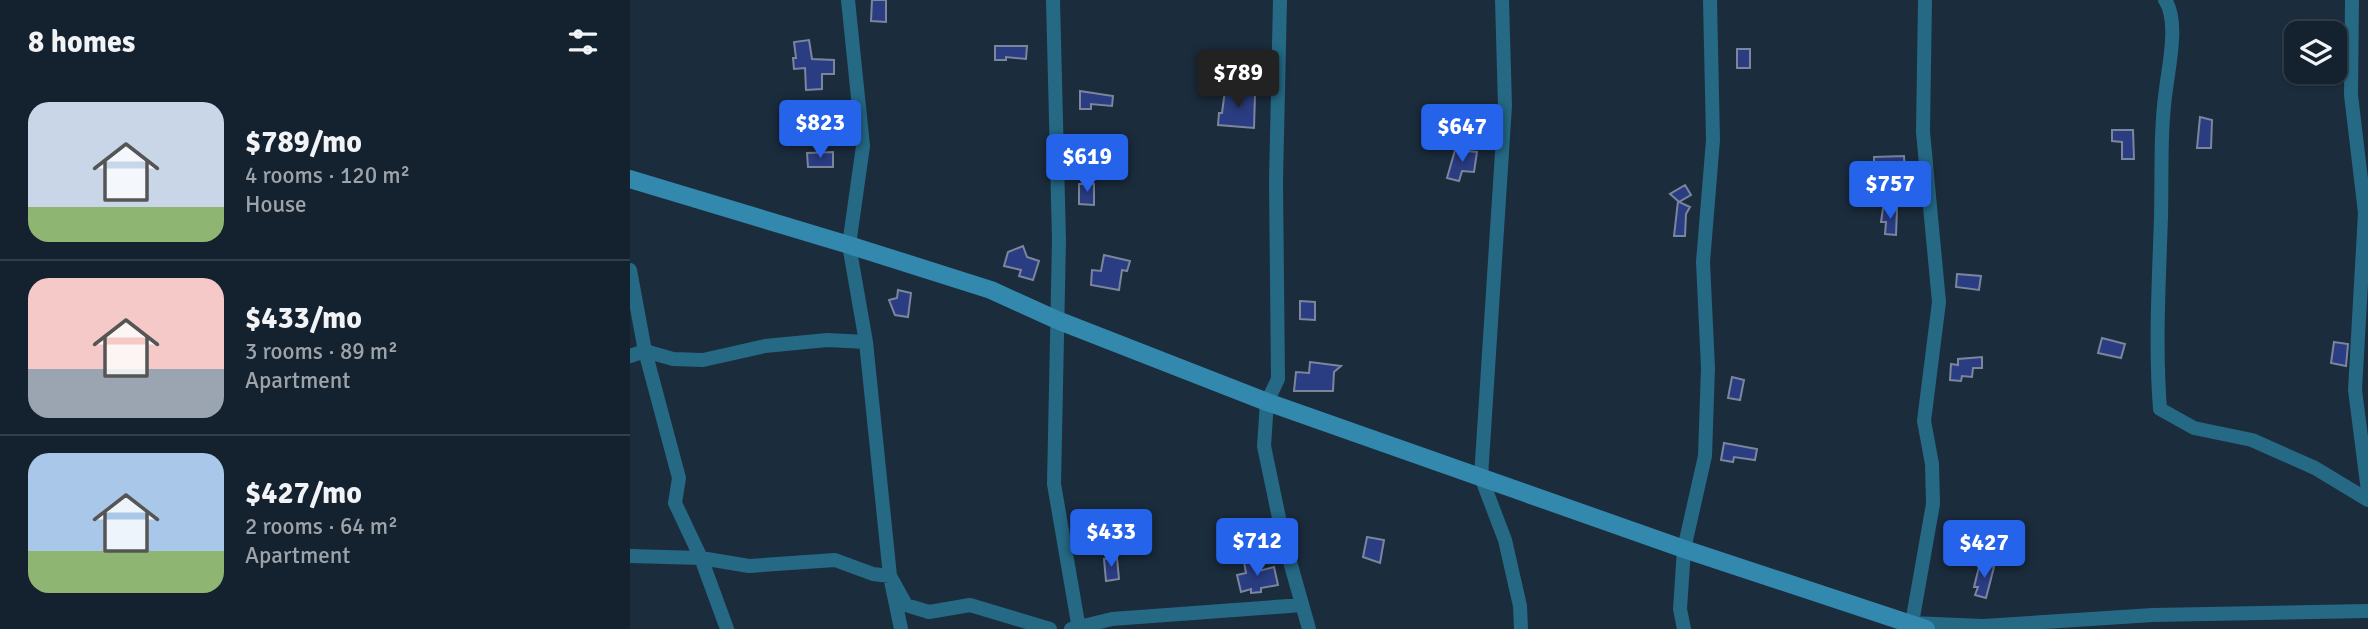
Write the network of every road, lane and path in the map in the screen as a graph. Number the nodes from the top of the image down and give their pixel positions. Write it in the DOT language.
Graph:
graph roads {
  1 [pos="848,0"];
  2 [pos="1053,0"];
  3 [pos="1280,0"];
  4 [pos="1502,0"];
  5 [pos="1710,0"];
  6 [pos="1925,0"];
  7 [pos="2165,0"];
  8 [pos="2352,0"];
  9 [pos="630,179"];
  10 [pos="849,245"];
  11 [pos="630,270"];
  12 [pos="1057,320"];
  13 [pos="866,342"];
  14 [pos="645,351"];
  15 [pos="630,356"];
  16 [pos="1267,402"];
  17 [pos="1481,477"];
  18 [pos="2368,491"];
  19 [pos="2368,499"];
  20 [pos="1684,549"];
  21 [pos="630,556"];
  22 [pos="701,558"];
  23 [pos="890,576"];
  24 [pos="1302,605"];
  25 [pos="2368,611"];
  26 [pos="1919,626"];
  27 [pos="727,629"];
  28 [pos="901,629"];
  29 [pos="1050,629"];
  30 [pos="1071,629"];
  31 [pos="1079,629"];
  32 [pos="1309,629"];
  33 [pos="1521,629"];
  34 [pos="1684,629"];
  1 -- 10 [label="street"];
  2 -- 12 [label="street"];
  3 -- 16 [label="street"];
  4 -- 17 [label="street"];
  5 -- 20 [label="street"];
  6 -- 26 [label="street"];
  7 -- 19 [label="street"];
  8 -- 18 [label="street"];
  9 -- 10 [label="street"];
  10 -- 12 [label="street"];
  10 -- 13 [label="street"];
  11 -- 14 [label="street"];
  12 -- 16 [label="street"];
  12 -- 31 [label="street"];
  13 -- 14 [label="street"];
  13 -- 23 [label="street"];
  14 -- 15 [label="street"];
  14 -- 22 [label="street"];
  16 -- 17 [label="street"];
  16 -- 24 [label="street"];
  17 -- 20 [label="street"];
  17 -- 33 [label="street"];
  20 -- 26 [label="street"];
  20 -- 34 [label="street"];
  21 -- 22 [label="street"];
  22 -- 23 [label="street"];
  22 -- 27 [label="street"];
  23 -- 28 [label="street"];
  23 -- 29 [label="street"];
  24 -- 31 [label="street"];
  24 -- 32 [label="street"];
  25 -- 26 [label="street"];
  30 -- 31 [label="street"];
}
